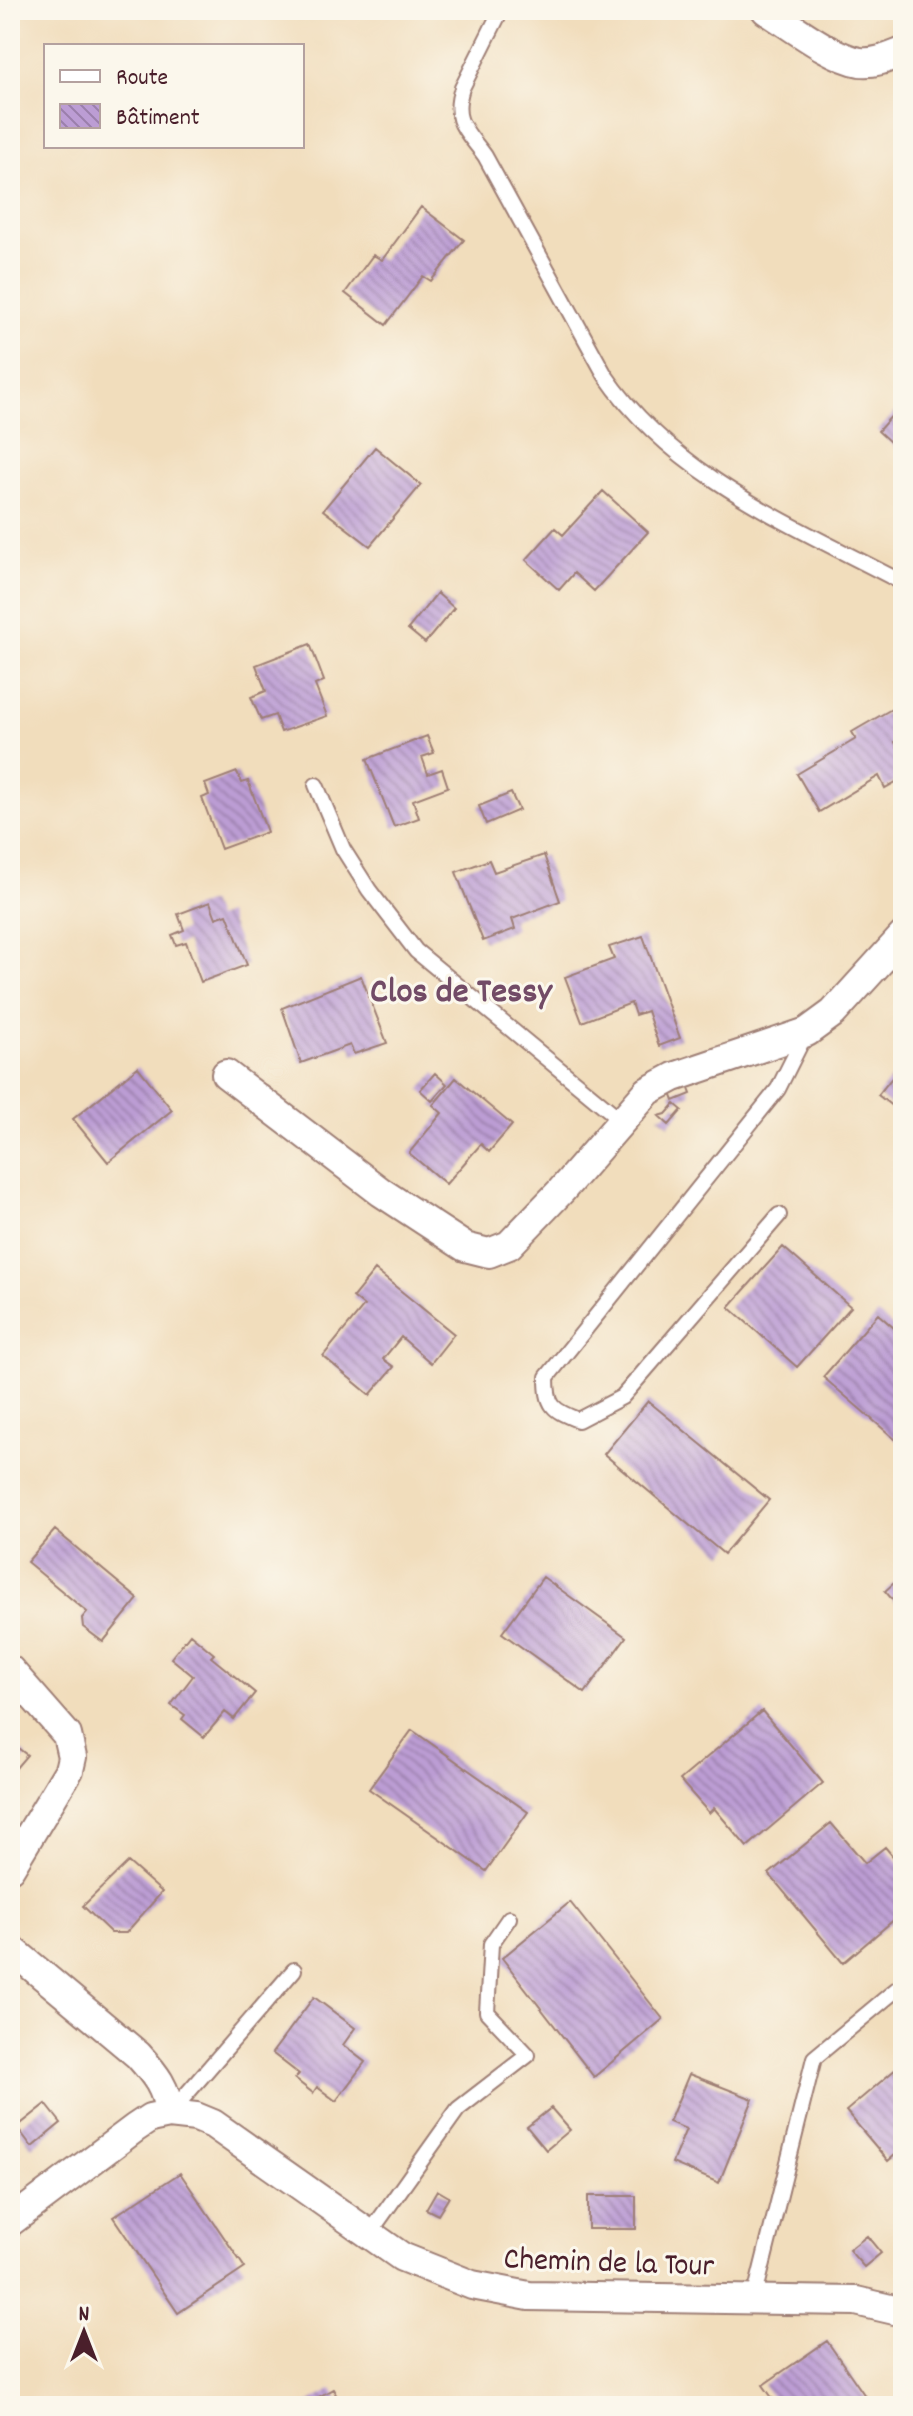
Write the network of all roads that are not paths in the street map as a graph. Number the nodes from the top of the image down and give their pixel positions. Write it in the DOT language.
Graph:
graph roads {
  1 [pos="501,10"];
  2 [pos="766,10"];
  3 [pos="903,52"];
  4 [pos="903,583"];
  5 [pos="316,785"];
  6 [pos="903,936"];
  7 [pos="807,1032"];
  8 [pos="226,1074"];
  9 [pos="621,1120"];
  10 [pos="779,1215"];
  11 [pos="10,1670"];
  12 [pos="10,1868"];
  13 [pos="509,1918"];
  14 [pos="10,1948"];
  15 [pos="294,1970"];
  16 [pos="903,1984"];
  17 [pos="169,2114"];
  18 [pos="10,2222"];
  19 [pos="369,2234"];
  20 [pos="754,2299"];
  21 [pos="903,2312"];
  1 -- 4 [label="lane"];
  2 -- 3 [label="street"];
  5 -- 9 [label="lane"];
  6 -- 7 [label="street"];
  7 -- 9 [label="street"];
  7 -- 10 [label="lane"];
  8 -- 9 [label="street"];
  11 -- 12 [label="street"];
  13 -- 19 [label="lane"];
  14 -- 17 [label="street"];
  15 -- 17 [label="lane"];
  16 -- 20 [label="lane"];
  17 -- 18 [label="street"];
  17 -- 19 [label="street, Chemin de la Tour"];
  19 -- 20 [label="street, Chemin de la Tour"];
  20 -- 21 [label="street, Chemin de la Tour"];
}
